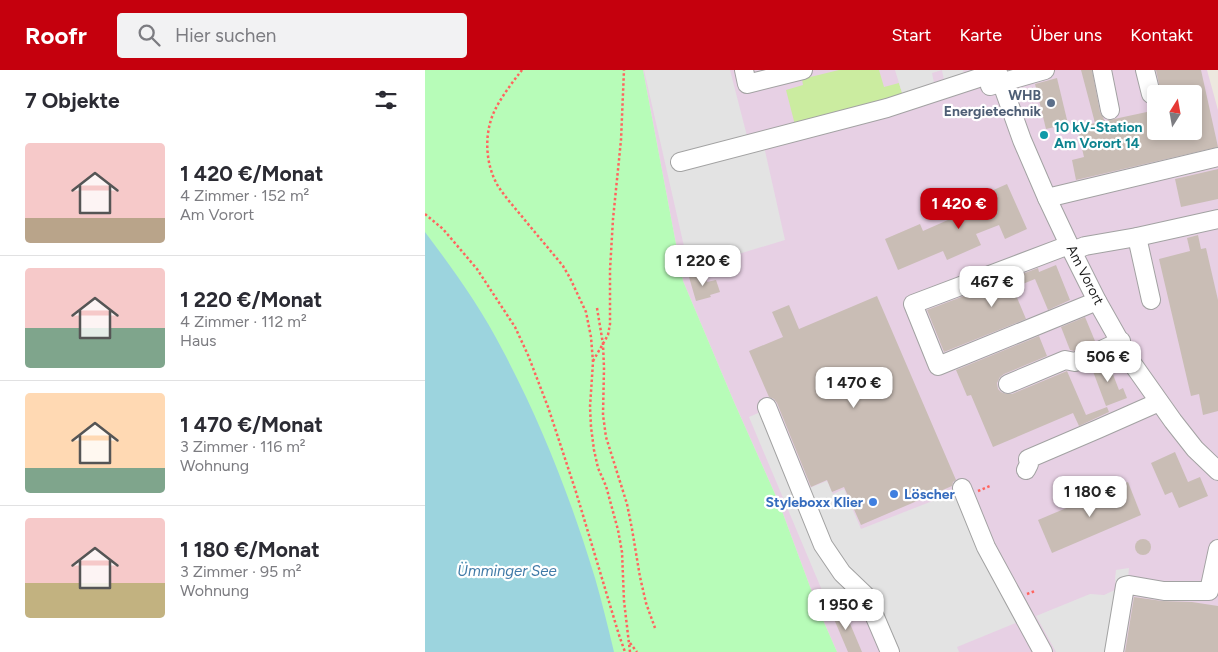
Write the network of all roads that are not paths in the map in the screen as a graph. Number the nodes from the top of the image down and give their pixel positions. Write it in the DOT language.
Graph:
graph roads {
  1 [pos="744,70"];
  2 [pos="803,70"];
  3 [pos="1045,70"];
  4 [pos="1102,70"];
  5 [pos="1145,70"];
  6 [pos="998,75"];
  7 [pos="1149,85"];
  8 [pos="973,92"];
  9 [pos="1110,110"];
  10 [pos="1218,157"];
  11 [pos="679,162"];
  12 [pos="1047,198"];
  13 [pos="1218,219"];
  14 [pos="1137,237"];
  15 [pos="1070,248"];
  16 [pos="1151,300"];
  17 [pos="1097,301"];
  18 [pos="1121,341"];
  19 [pos="1008,384"];
  20 [pos="1159,402"];
  21 [pos="767,407"];
  22 [pos="1214,466"];
  23 [pos="1027,470"];
  24 [pos="961,488"];
  25 [pos="1218,549"];
  26 [pos="890,652"];
  27 [pos="1043,652"];
  28 [pos="1114,652"];
  1 -- 2 [label="street"];
  3 -- 6 [label="street"];
  4 -- 9 [label="street"];
  5 -- 7 [label="street"];
  6 -- 8 [label="street"];
  6 -- 11 [label="street"];
  6 -- 12 [label="street, Am Vorort"];
  10 -- 12 [label="street"];
  12 -- 15 [label="street, Am Vorort"];
  13 -- 14 [label="street"];
  14 -- 15 [label="street"];
  14 -- 16 [label="street"];
  15 -- 17 [label="street, Am Vorort"];
  15 -- 17 [label="street"];
  17 -- 18 [label="street, Am Vorort"];
  18 -- 19 [label="street"];
  18 -- 20 [label="street, Am Vorort"];
  20 -- 22 [label="street, Am Vorort"];
  20 -- 23 [label="street"];
  21 -- 26 [label="street"];
  24 -- 27 [label="street"];
  25 -- 28 [label="street"];
}
